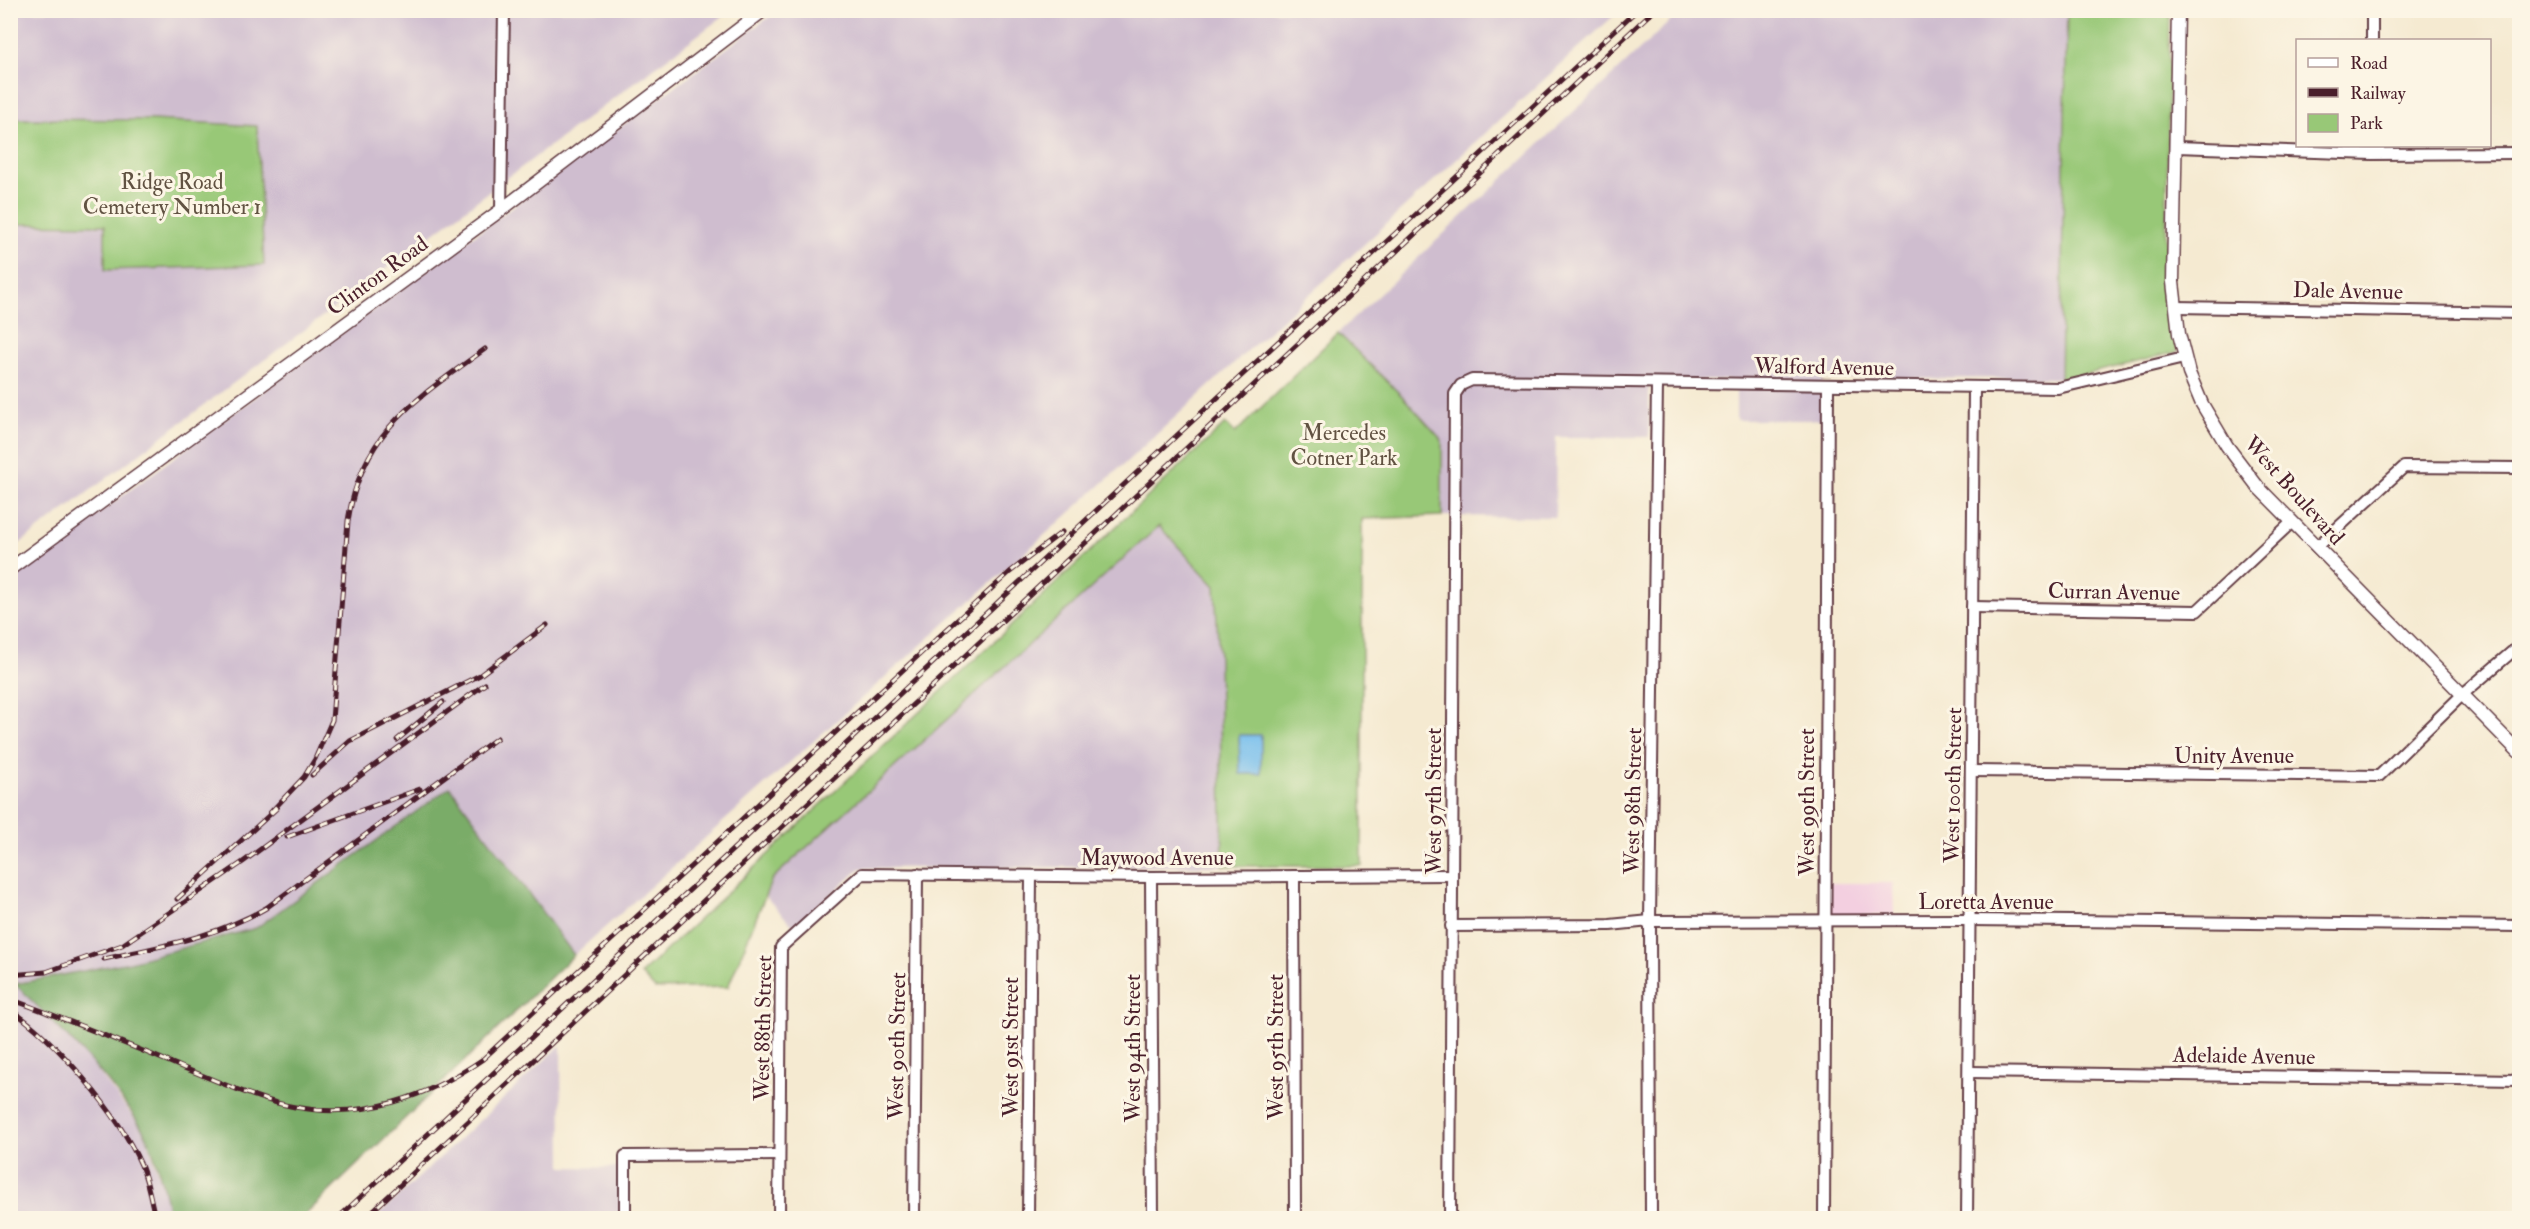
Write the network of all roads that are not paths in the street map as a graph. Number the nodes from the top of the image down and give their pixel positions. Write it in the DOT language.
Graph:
graph roads {
  1 [pos="504,10"];
  2 [pos="764,10"];
  3 [pos="2178,10"];
  4 [pos="2372,10"];
  5 [pos="2372,39"];
  6 [pos="2177,147"];
  7 [pos="2372,150"];
  8 [pos="2520,153"];
  9 [pos="501,210"];
  10 [pos="2175,306"];
  11 [pos="2520,313"];
  12 [pos="2184,358"];
  13 [pos="1656,384"];
  14 [pos="1461,385"];
  15 [pos="1828,385"];
  16 [pos="1974,388"];
  17 [pos="2520,468"];
  18 [pos="2292,522"];
  19 [pos="2317,547"];
  20 [pos="10,568"];
  21 [pos="1972,607"];
  22 [pos="2520,645"];
  23 [pos="2463,694"];
  24 [pos="2520,753"];
  25 [pos="1971,771"];
  26 [pos="862,874"];
  27 [pos="917,874"];
  28 [pos="1452,875"];
  29 [pos="1031,876"];
  30 [pos="1294,876"];
  31 [pos="1151,877"];
  32 [pos="1970,920"];
  33 [pos="1650,921"];
  34 [pos="1825,921"];
  35 [pos="1451,926"];
  36 [pos="2520,926"];
  37 [pos="1969,1072"];
  38 [pos="2520,1080"];
  39 [pos="779,1155"];
  40 [pos="625,1218"];
  41 [pos="779,1218"];
  42 [pos="914,1218"];
  43 [pos="1029,1218"];
  44 [pos="1153,1218"];
  45 [pos="1295,1218"];
  46 [pos="1450,1218"];
  47 [pos="1651,1218"];
  48 [pos="1824,1218"];
  49 [pos="1966,1218"];
  1 -- 9 [label="street"];
  2 -- 9 [label="street, Clinton Road"];
  3 -- 6 [label="street, West Boulevard"];
  4 -- 5 [label="street"];
  6 -- 7 [label="street"];
  6 -- 10 [label="street, West Boulevard"];
  7 -- 8 [label="street"];
  9 -- 20 [label="street, Clinton Road"];
  10 -- 11 [label="street, Dale Avenue"];
  10 -- 12 [label="street, West Boulevard"];
  12 -- 16 [label="street, Walford Avenue"];
  12 -- 18 [label="street, West Boulevard"];
  13 -- 14 [label="street, Walford Avenue"];
  13 -- 15 [label="street, Walford Avenue"];
  13 -- 33 [label="street, West 98th Street"];
  14 -- 28 [label="street, West 97th Street"];
  15 -- 16 [label="street, Walford Avenue"];
  15 -- 34 [label="street, West 99th Street"];
  16 -- 21 [label="street, West 100th Street"];
  17 -- 19 [label="street"];
  18 -- 19 [label="street, West Boulevard"];
  18 -- 21 [label="street, Curran Avenue"];
  19 -- 23 [label="street, West Boulevard"];
  21 -- 25 [label="street, West 100th Street"];
  22 -- 23 [label="street, Unity Avenue"];
  23 -- 24 [label="street, West Boulevard"];
  23 -- 25 [label="street, Unity Avenue"];
  25 -- 32 [label="street, West 100th Street"];
  26 -- 27 [label="street, Maywood Avenue"];
  26 -- 39 [label="street, West 88th Street"];
  27 -- 29 [label="street, Maywood Avenue"];
  27 -- 42 [label="street, West 90th Street"];
  28 -- 30 [label="street, Maywood Avenue"];
  28 -- 35 [label="street, West 97th Street"];
  29 -- 31 [label="street, Maywood Avenue"];
  29 -- 43 [label="street, West 91st Street"];
  30 -- 31 [label="street, Maywood Avenue"];
  30 -- 45 [label="street, West 95th Street"];
  31 -- 44 [label="street, West 94th Street"];
  32 -- 34 [label="street, Loretta Avenue"];
  32 -- 36 [label="street, Loretta Avenue"];
  32 -- 37 [label="street, West 100th Street"];
  33 -- 34 [label="street, Loretta Avenue"];
  33 -- 35 [label="street, Loretta Avenue"];
  33 -- 47 [label="street, West 98th Street"];
  34 -- 48 [label="street, West 99th Street"];
  35 -- 46 [label="street, West 97th Street"];
  37 -- 38 [label="street, Adelaide Avenue"];
  37 -- 49 [label="street, West 100th Street"];
  39 -- 40 [label="street"];
  39 -- 41 [label="street, West 88th Street"];
}
